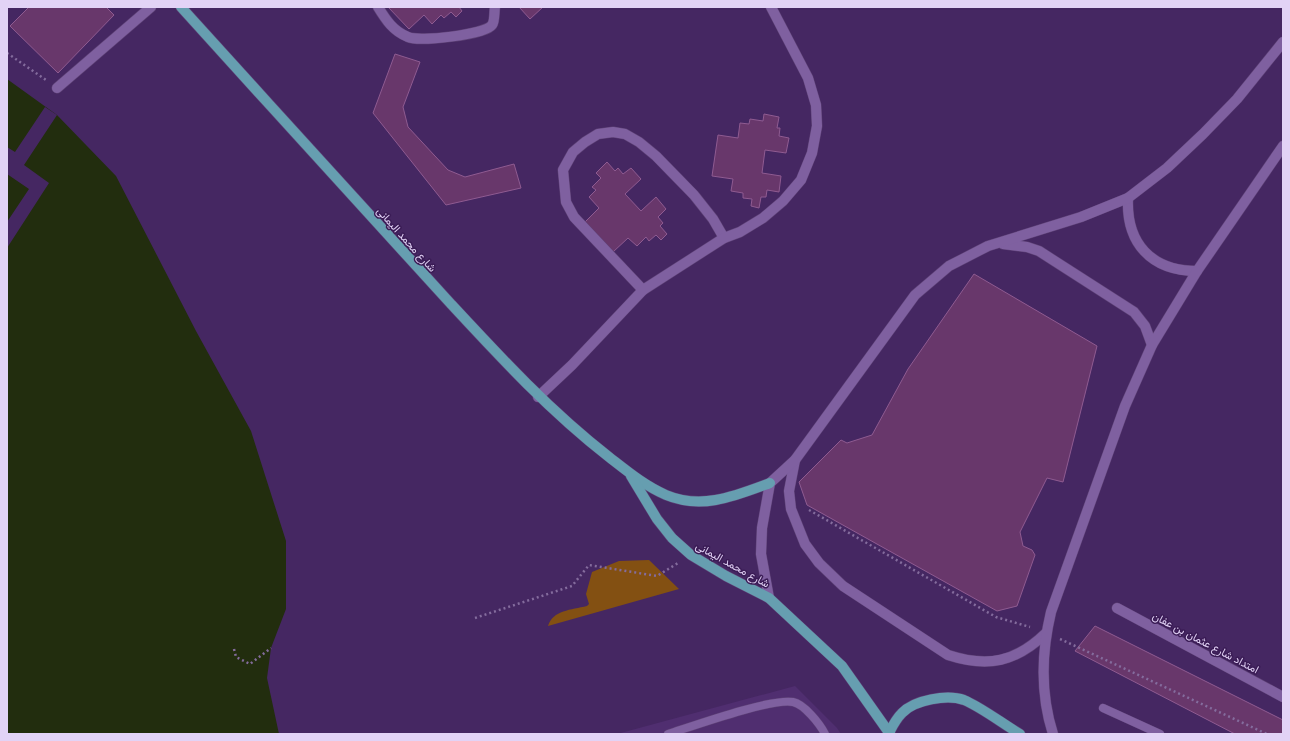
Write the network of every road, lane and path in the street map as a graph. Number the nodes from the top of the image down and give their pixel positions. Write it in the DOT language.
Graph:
graph roads {
  1 [pos="151,7"];
  2 [pos="181,7"];
  3 [pos="378,7"];
  4 [pos="495,7"];
  5 [pos="771,7"];
  6 [pos="1283,42"];
  7 [pos="7,53"];
  8 [pos="57,88"];
  9 [pos="1283,146"];
  10 [pos="1128,198"];
  11 [pos="724,238"];
  12 [pos="988,246"];
  13 [pos="1197,271"];
  14 [pos="643,290"];
  15 [pos="1152,345"];
  16 [pos="538,396"];
  17 [pos="795,460"];
  18 [pos="629,473"];
  19 [pos="770,483"];
  20 [pos="789,491"];
  21 [pos="691,555"];
  22 [pos="769,598"];
  23 [pos="1117,608"];
  24 [pos="475,618"];
  25 [pos="1046,633"];
  26 [pos="271,648"];
  27 [pos="234,649"];
  28 [pos="1283,697"];
  29 [pos="1103,708"];
  30 [pos="890,733"];
  31 [pos="668,734"];
  32 [pos="826,734"];
  33 [pos="1020,734"];
  34 [pos="1053,734"];
  35 [pos="1160,734"];
  36 [pos="1267,734"];
  1 -- 8 [label="main road"];
  2 -- 16 [label="main road, شارع محمد اليمانى"];
  3 -- 4 [label="main road"];
  5 -- 11 [label="main road"];
  6 -- 10 [label="main road"];
  7 -- 8 [label="path"];
  9 -- 13 [label="main road"];
  10 -- 12 [label="main road"];
  10 -- 13 [label="main road"];
  11 -- 14 [label="main road"];
  11 -- 14 [label="main road"];
  12 -- 15 [label="main road"];
  12 -- 17 [label="main road"];
  13 -- 15 [label="main road"];
  14 -- 16 [label="main road"];
  15 -- 25 [label="main road"];
  16 -- 18 [label="main road, شارع محمد اليمانى"];
  17 -- 19 [label="main road"];
  17 -- 20 [label="main road"];
  18 -- 19 [label="main road, شارع محمد اليمانى"];
  18 -- 21 [label="main road, شارع محمد اليمانى"];
  19 -- 22 [label="main road"];
  20 -- 25 [label="path"];
  20 -- 25 [label="main road"];
  21 -- 22 [label="main road, شارع محمد اليمانى"];
  21 -- 24 [label="path"];
  22 -- 30 [label="main road, شارع محمد اليمانى"];
  23 -- 28 [label="main road, امتداد شارع عثمان بن عفان"];
  25 -- 34 [label="main road"];
  25 -- 36 [label="path"];
  26 -- 27 [label="path"];
  29 -- 35 [label="lane"];
  30 -- 33 [label="main road"];
  31 -- 32 [label="lane"];
}
